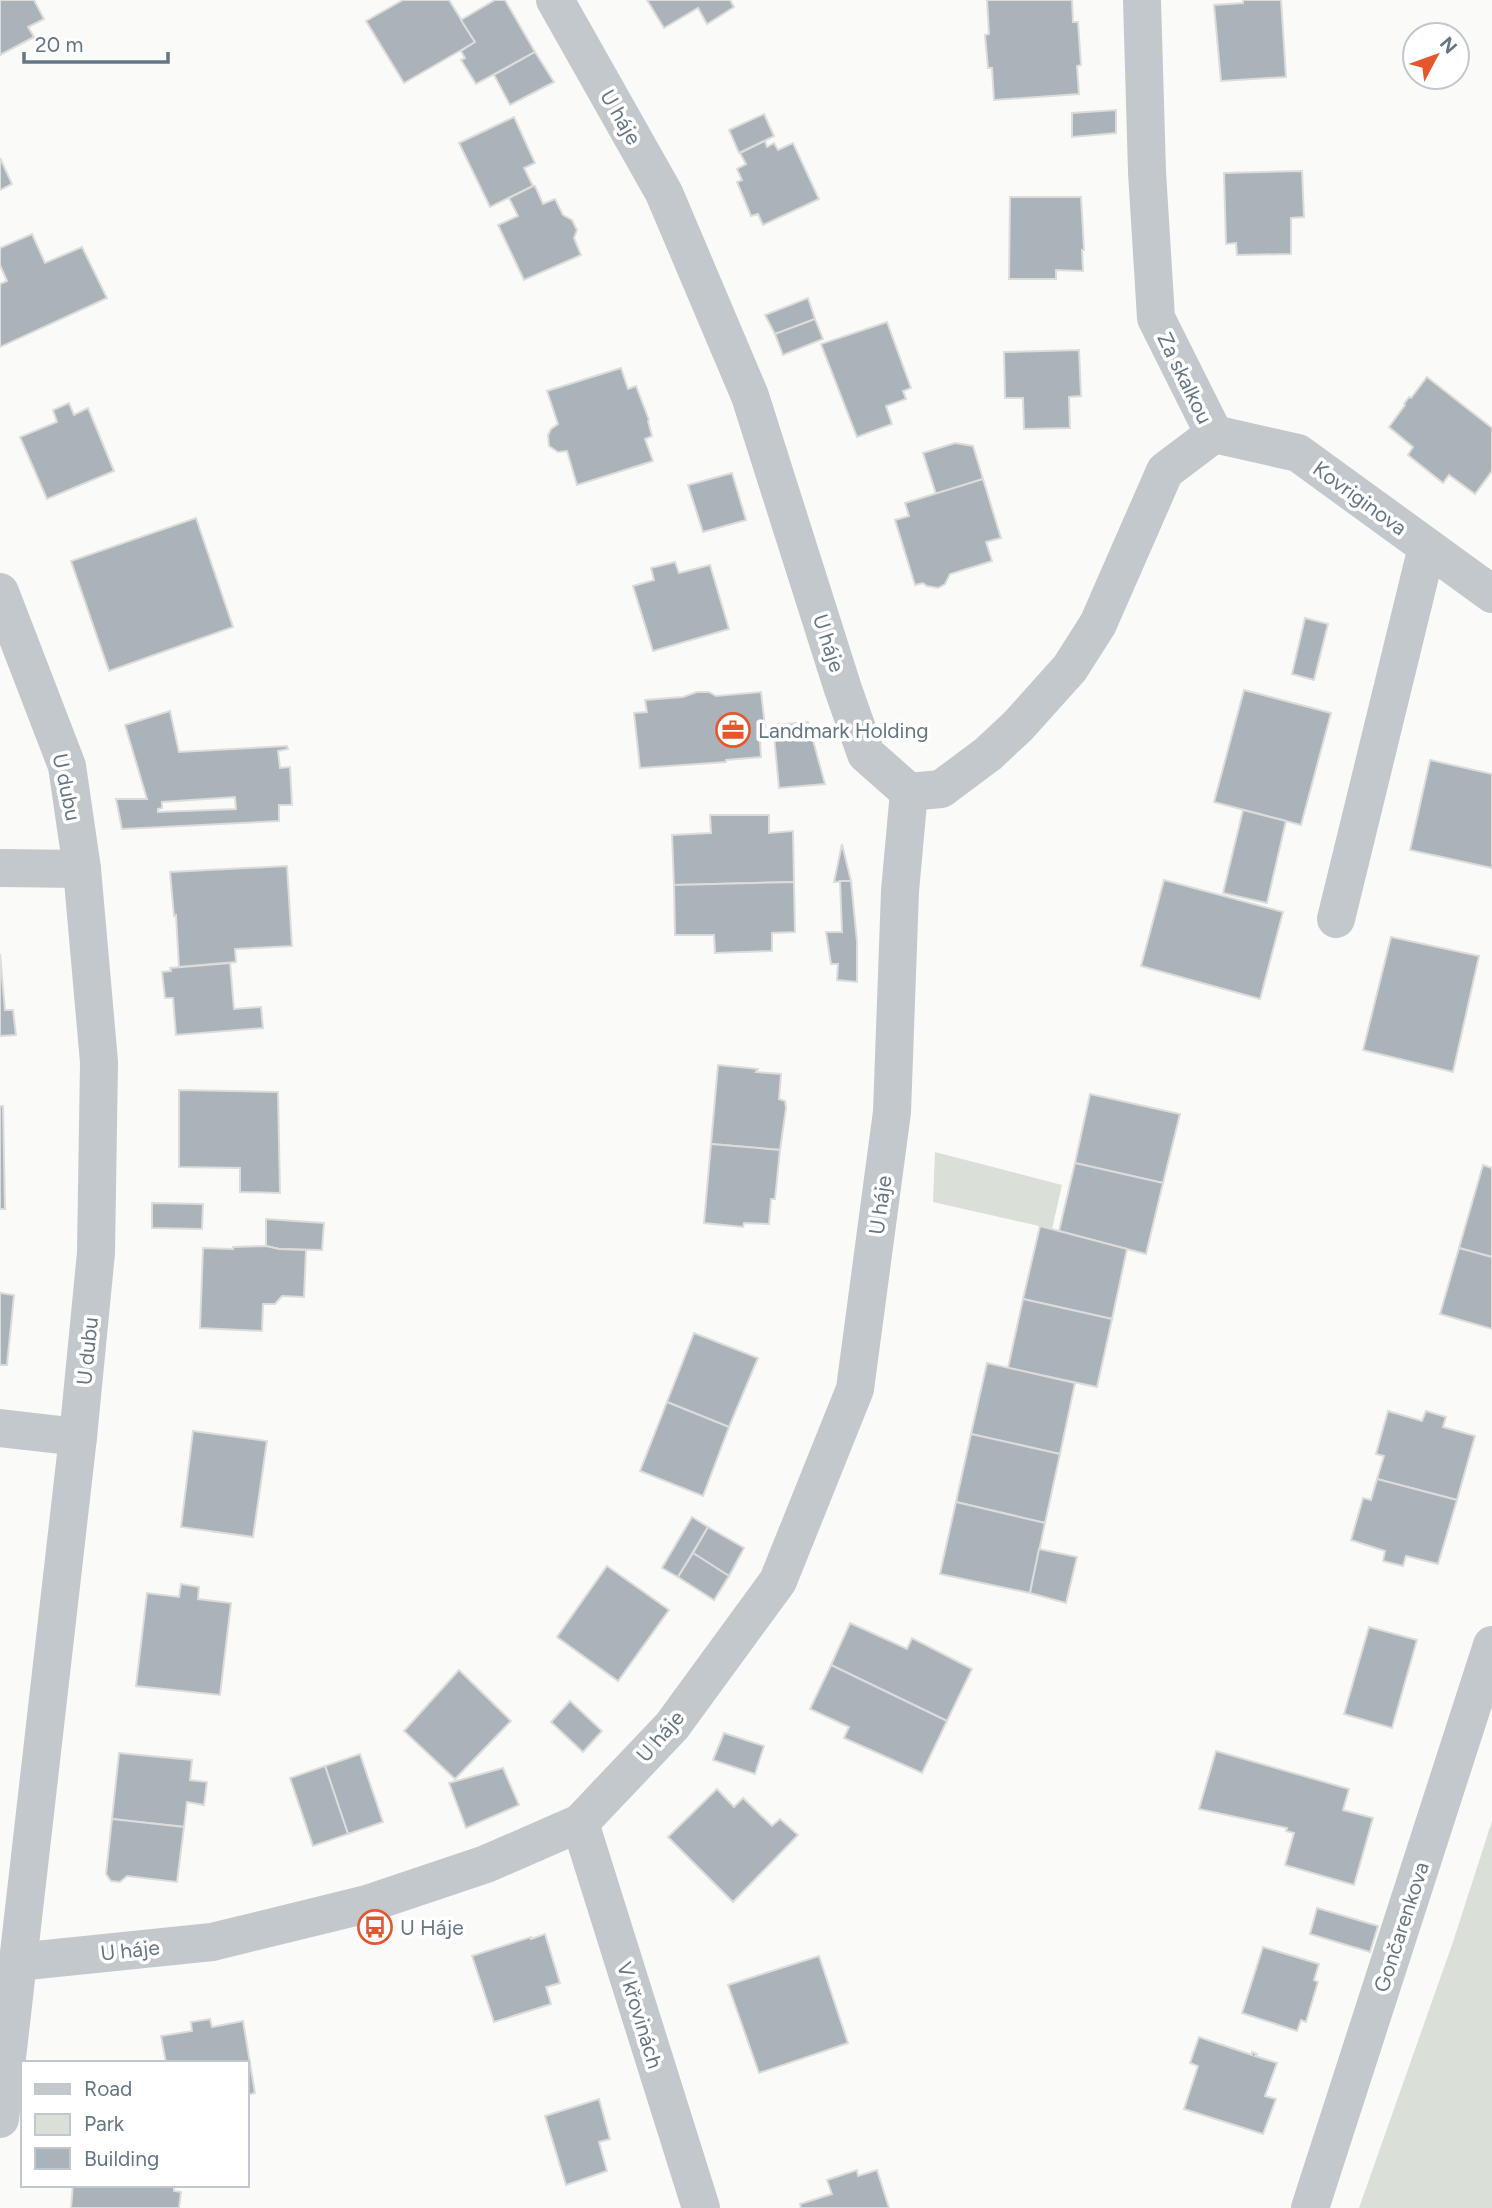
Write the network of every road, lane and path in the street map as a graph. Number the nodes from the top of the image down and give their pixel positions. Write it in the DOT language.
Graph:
graph roads {
  1 [pos="555,0"];
  2 [pos="1142,0"];
  3 [pos="1213,434"];
  4 [pos="1427,547"];
  5 [pos="0,592"];
  6 [pos="1492,594"];
  7 [pos="909,792"];
  8 [pos="0,867"];
  9 [pos="82,869"];
  10 [pos="1336,919"];
  11 [pos="0,1428"];
  12 [pos="78,1437"];
  13 [pos="1492,1645"];
  14 [pos="580,1823"];
  15 [pos="17,1962"];
  16 [pos="0,2119"];
  17 [pos="701,2208"];
  18 [pos="1310,2208"];
  1 -- 7 [label="street, U háje"];
  2 -- 3 [label="street, Za skalkou"];
  3 -- 4 [label="street, Kovriginova"];
  3 -- 7 [label="street, Za skalkou"];
  4 -- 6 [label="street, Kovriginova"];
  4 -- 10 [label="street"];
  5 -- 9 [label="street, U dubu"];
  7 -- 14 [label="street, U háje"];
  8 -- 9 [label="street"];
  9 -- 12 [label="street, U dubu"];
  11 -- 12 [label="street"];
  12 -- 15 [label="street, U dubu"];
  13 -- 18 [label="street, Gončarenkova"];
  14 -- 15 [label="street, U háje"];
  14 -- 17 [label="street, V křovinách"];
  15 -- 16 [label="street, U dubu"];
}
